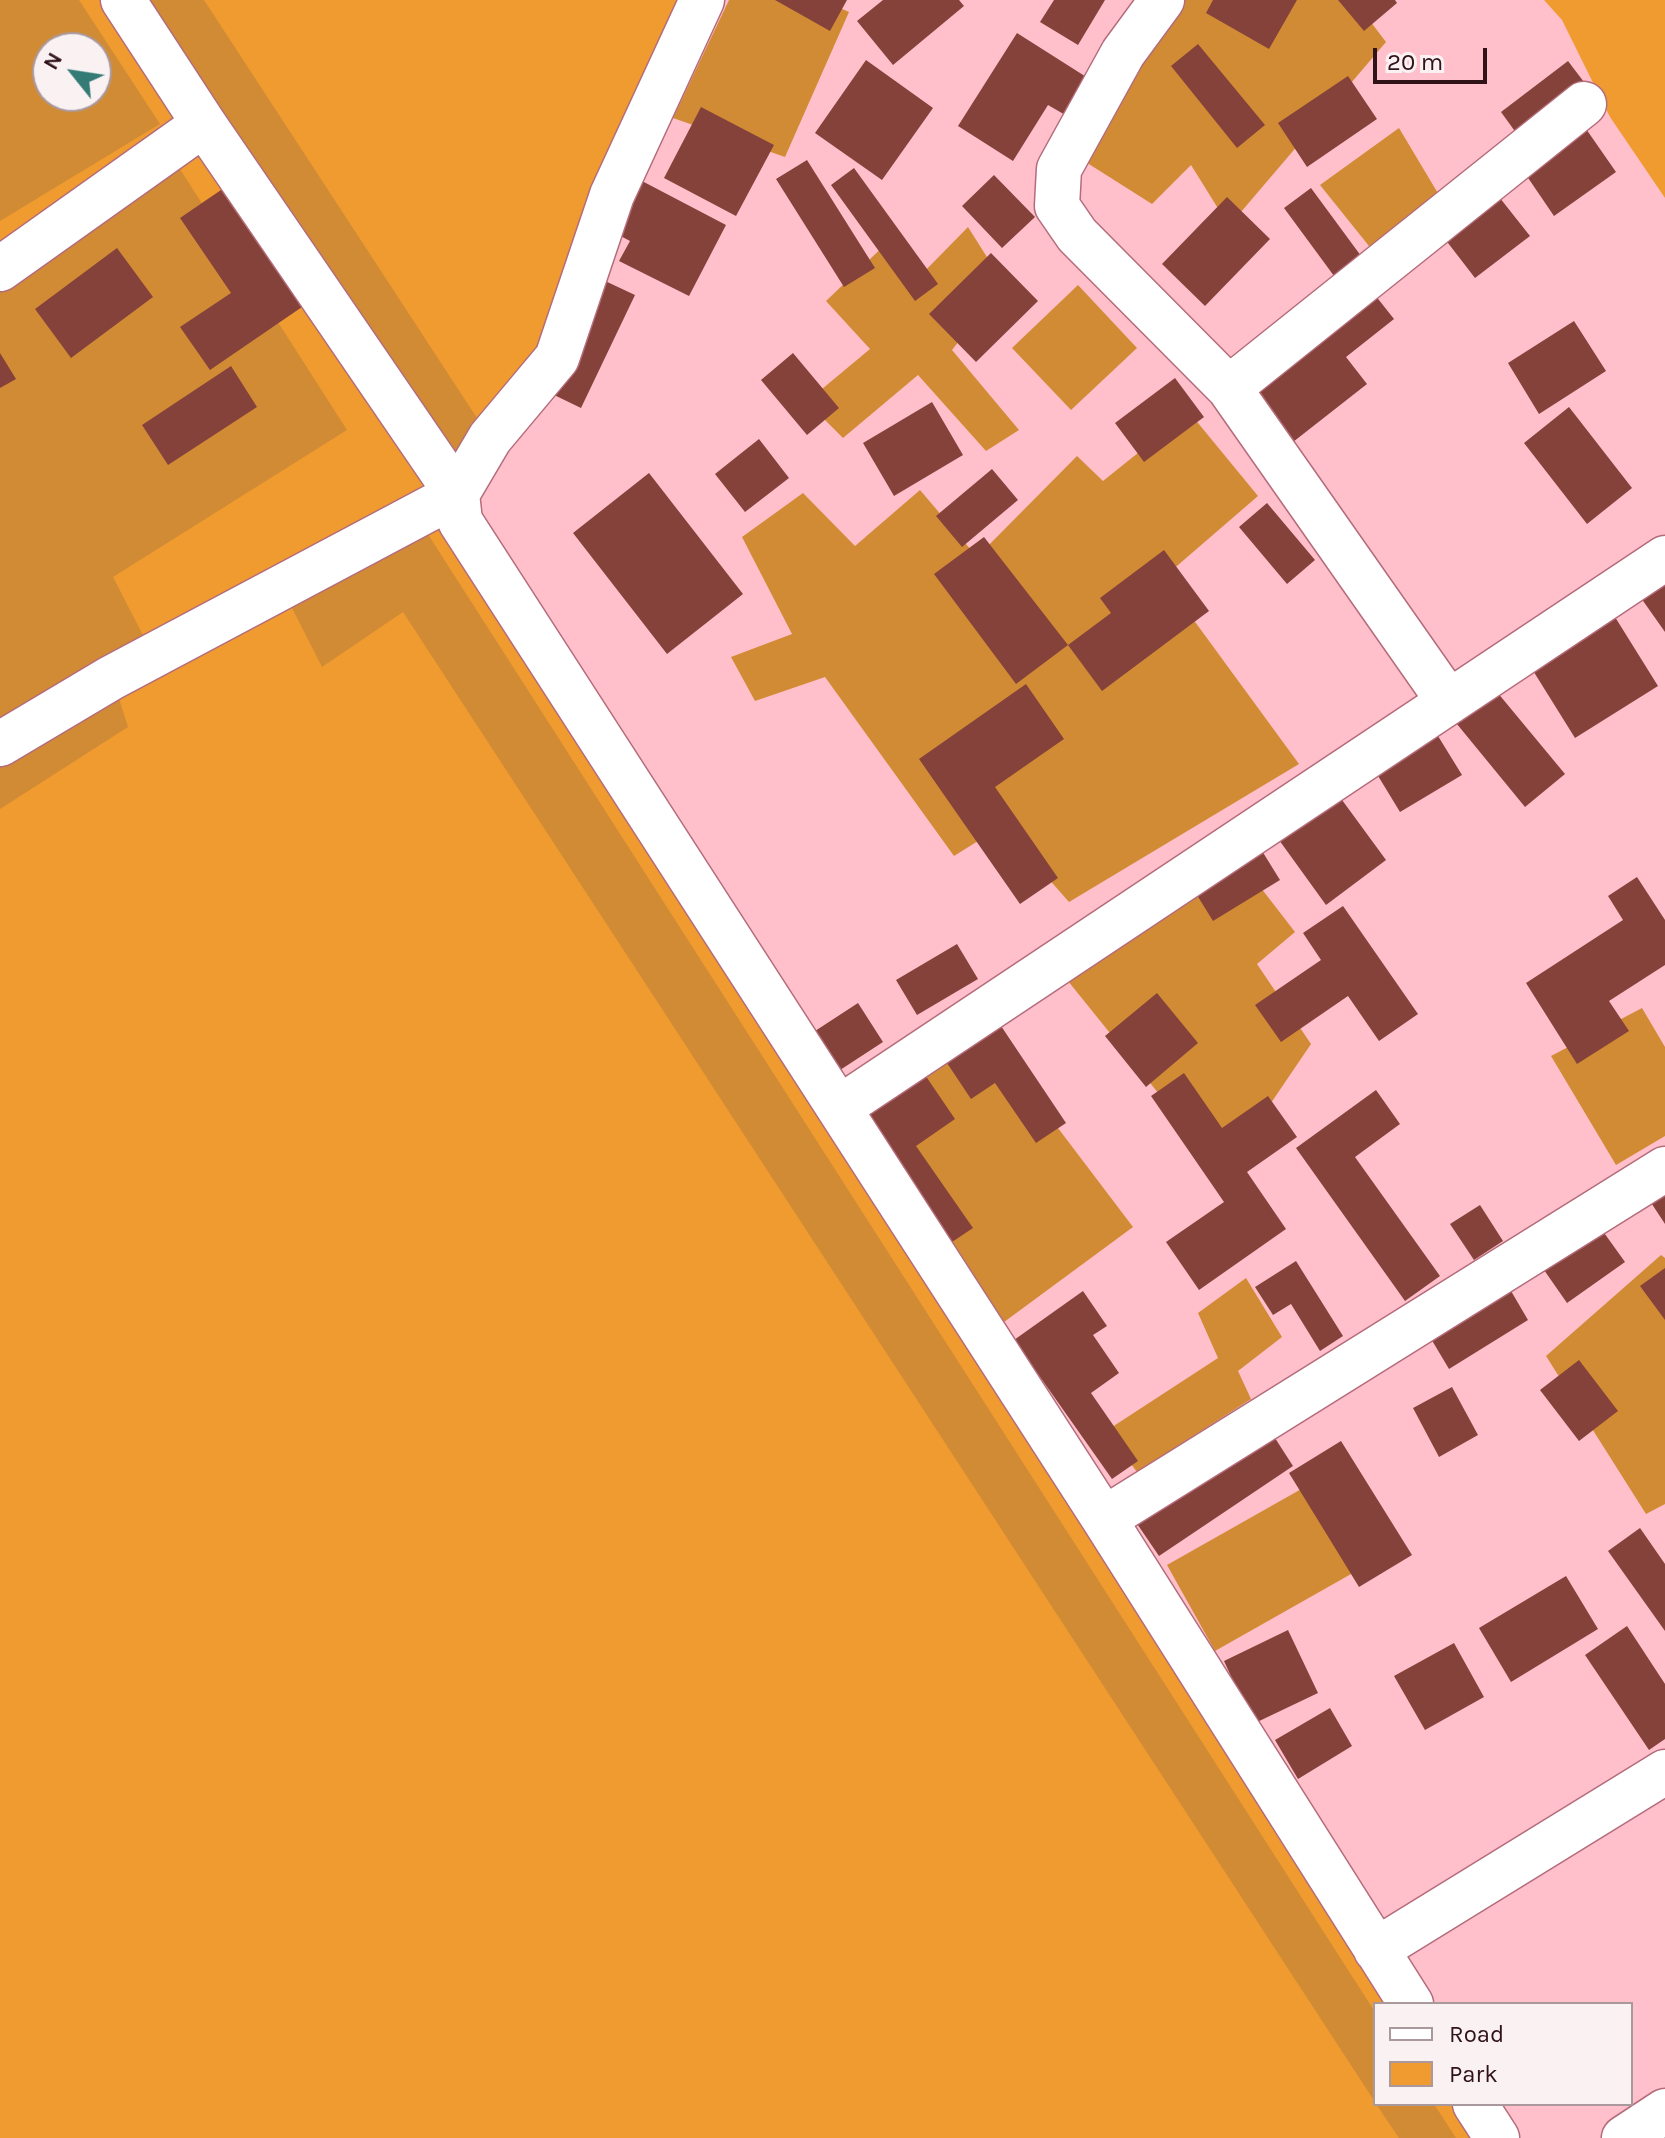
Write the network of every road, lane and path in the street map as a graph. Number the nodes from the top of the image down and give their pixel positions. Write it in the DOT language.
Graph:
graph roads {
  1 [pos="123,0"];
  2 [pos="702,0"];
  3 [pos="1162,0"];
  4 [pos="1584,104"];
  5 [pos="204,124"];
  6 [pos="0,269"];
  7 [pos="1229,388"];
  8 [pos="457,494"];
  9 [pos="1665,558"];
  10 [pos="1449,702"];
  11 [pos="0,744"];
  12 [pos="839,1108"];
  13 [pos="1665,1169"];
  14 [pos="1104,1519"];
  15 [pos="1665,1772"];
  16 [pos="1376,1950"];
  17 [pos="1410,2002"];
  18 [pos="1476,2106"];
  19 [pos="1665,2111"];
  20 [pos="1497,2138"];
  21 [pos="1624,2138"];
  1 -- 5 [label="street"];
  2 -- 8 [label="street"];
  3 -- 7 [label="street"];
  4 -- 7 [label="street"];
  5 -- 6 [label="street"];
  5 -- 8 [label="street"];
  7 -- 10 [label="street"];
  8 -- 11 [label="street"];
  8 -- 12 [label="street"];
  9 -- 10 [label="street"];
  10 -- 12 [label="street"];
  12 -- 14 [label="street"];
  13 -- 14 [label="street"];
  14 -- 16 [label="street"];
  15 -- 16 [label="street"];
  16 -- 17 [label="street"];
  18 -- 20 [label="street"];
  19 -- 21 [label="street"];
}
